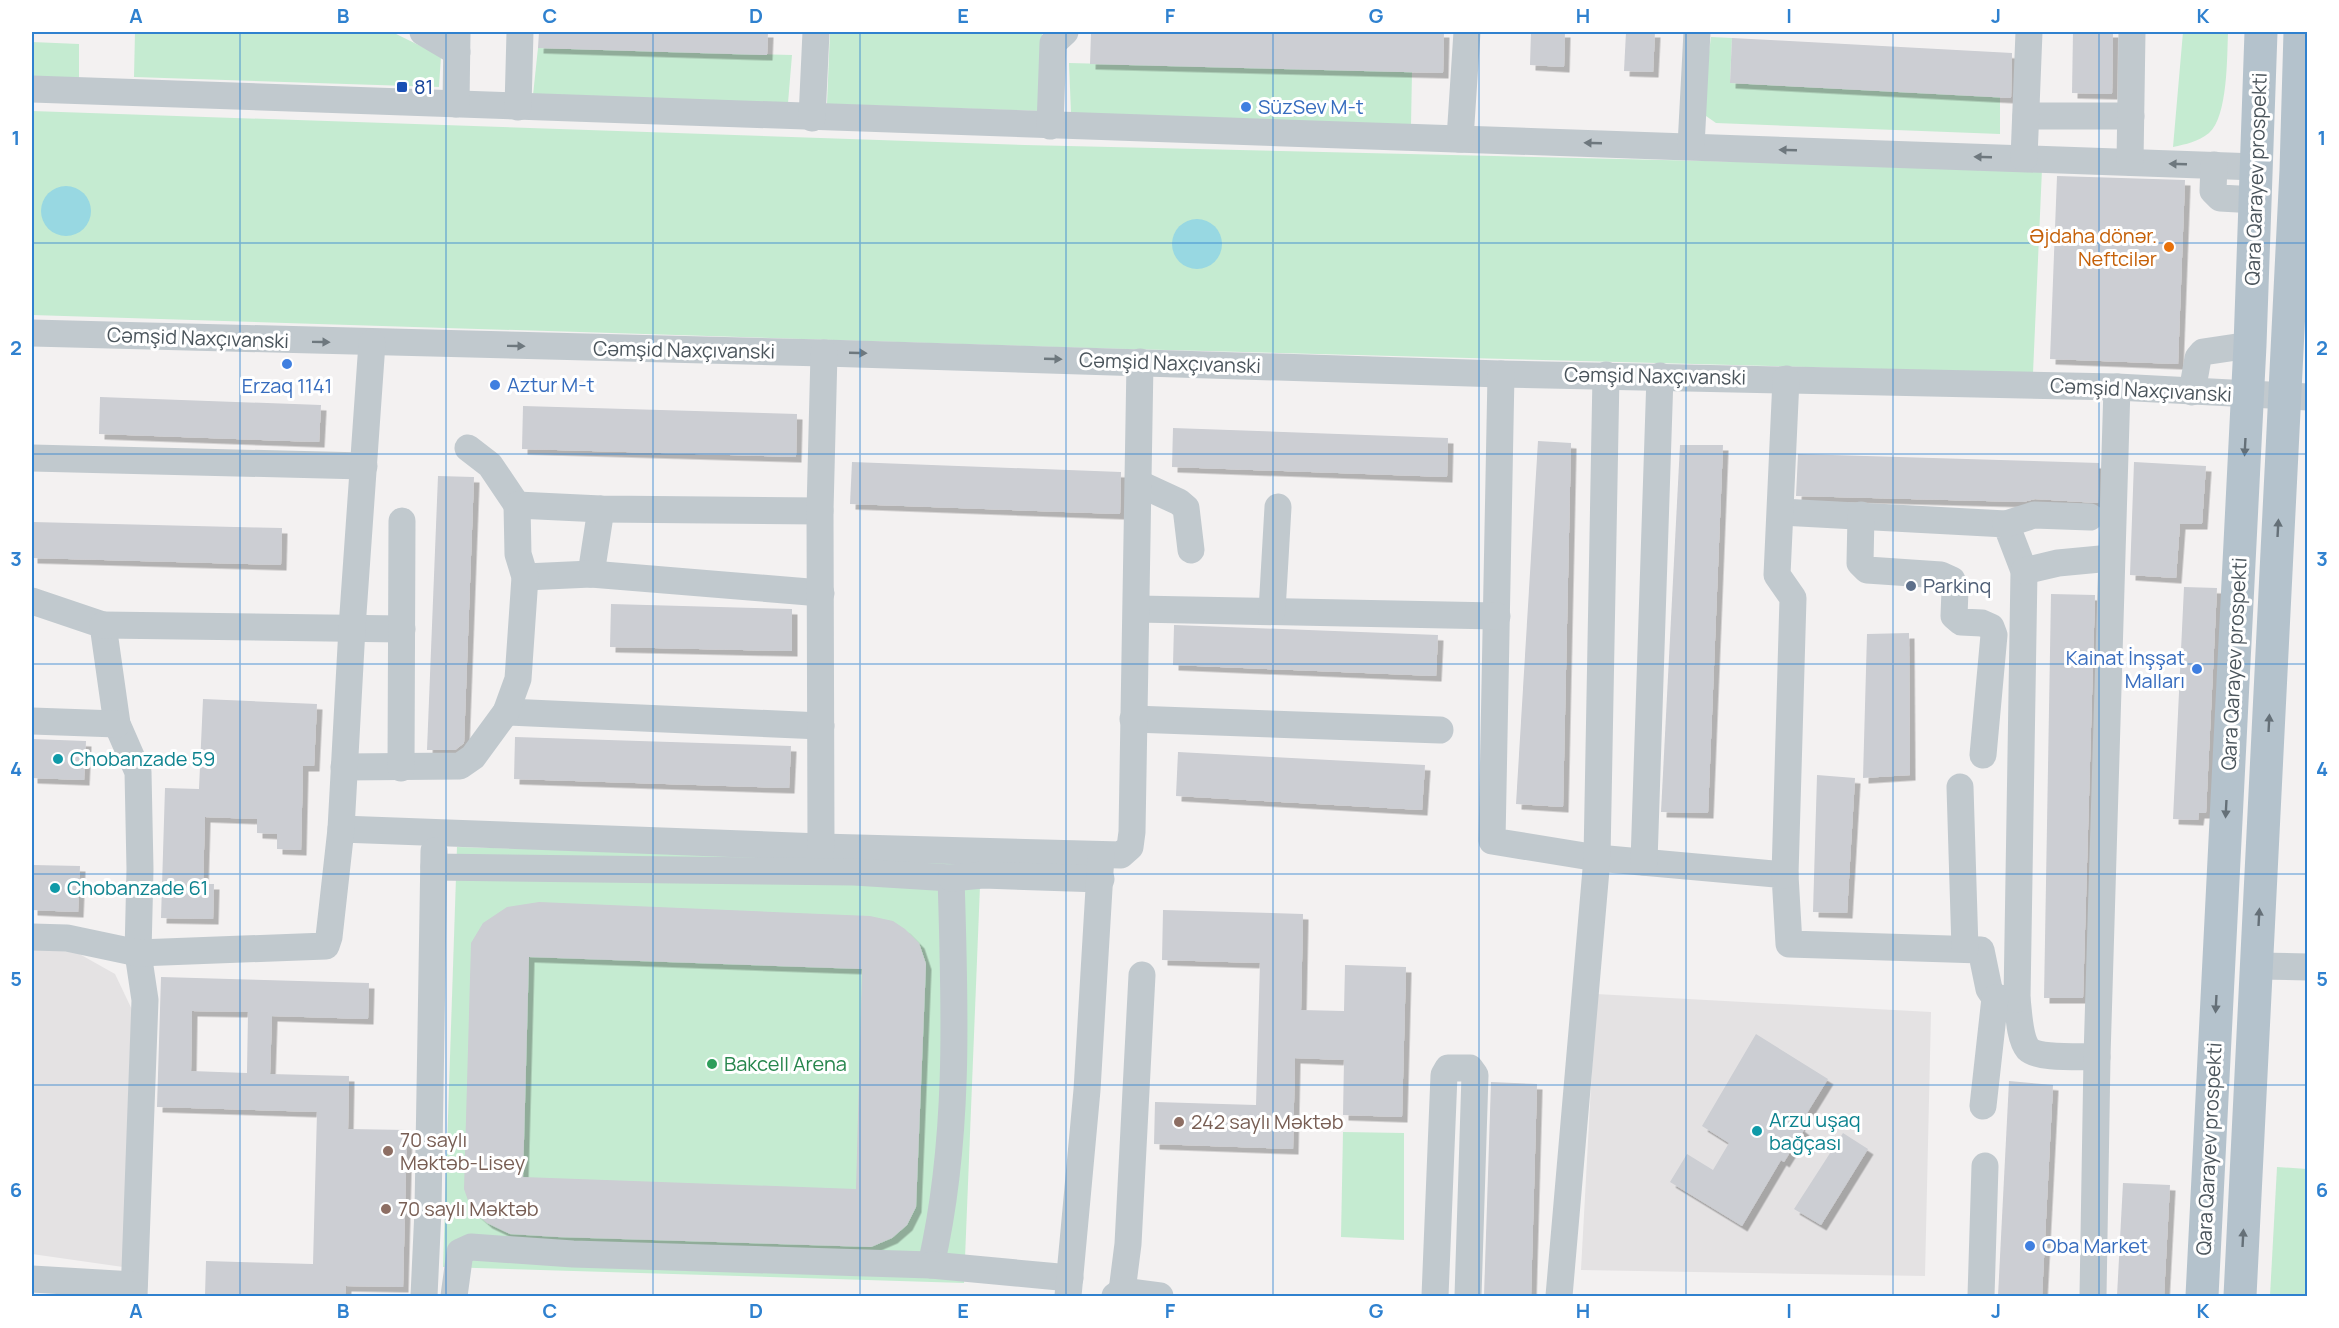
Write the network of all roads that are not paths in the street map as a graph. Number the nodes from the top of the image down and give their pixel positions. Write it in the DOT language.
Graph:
graph roads {
  1 [pos="423,32"];
  2 [pos="520,32"];
  3 [pos="816,32"];
  4 [pos="1065,32"];
  5 [pos="1467,32"];
  6 [pos="1697,32"];
  7 [pos="2029,32"];
  8 [pos="2132,32"];
  9 [pos="2261,32"];
  10 [pos="2300,32"];
  11 [pos="457,42"];
  12 [pos="32,89"];
  13 [pos="456,104"];
  14 [pos="518,106"];
  15 [pos="2026,116"];
  16 [pos="2131,116"];
  17 [pos="812,118"];
  18 [pos="1050,126"];
  19 [pos="1460,139"];
  20 [pos="1691,146"];
  21 [pos="2024,159"];
  22 [pos="2130,162"];
  23 [pos="2214,165"];
  24 [pos="2257,167"];
  25 [pos="2302,170"];
  26 [pos="2256,200"];
  27 [pos="32,333"];
  28 [pos="372,343"];
  29 [pos="2250,345"];
  30 [pos="824,352"];
  31 [pos="1140,362"];
  32 [pos="1502,374"];
  33 [pos="1606,375"];
  34 [pos="1660,376"];
  35 [pos="1786,379"];
  36 [pos="2117,387"];
  37 [pos="2193,392"];
  38 [pos="2247,395"];
  39 [pos="2296,397"];
  40 [pos="468,448"];
  41 [pos="32,458"];
  42 [pos="363,466"];
  43 [pos="1140,483"];
  44 [pos="517,505"];
  45 [pos="1278,507"];
  46 [pos="601,509"];
  47 [pos="820,511"];
  48 [pos="1781,512"];
  49 [pos="1861,515"];
  50 [pos="2090,517"];
  51 [pos="402,520"];
  52 [pos="2006,524"];
  53 [pos="1191,550"];
  54 [pos="2111,558"];
  55 [pos="2024,571"];
  56 [pos="591,574"];
  57 [pos="525,577"];
  58 [pos="820,593"];
  59 [pos="32,601"];
  60 [pos="1137,609"];
  61 [pos="1272,611"];
  62 [pos="1497,616"];
  63 [pos="103,625"];
  64 [pos="352,628"];
  65 [pos="402,629"];
  66 [pos="506,712"];
  67 [pos="1133,719"];
  68 [pos="32,721"];
  69 [pos="117,724"];
  70 [pos="821,726"];
  71 [pos="1440,730"];
  72 [pos="1983,755"];
  73 [pos="344,767"];
  74 [pos="401,768"];
  75 [pos="1960,787"];
  76 [pos="342,829"];
  77 [pos="434,833"];
  78 [pos="821,847"];
  79 [pos="1597,858"];
  80 [pos="1644,862"];
  81 [pos="434,867"];
  82 [pos="1101,867"];
  83 [pos="1785,875"];
  84 [pos="951,878"];
  85 [pos="32,937"];
  86 [pos="1965,949"];
  87 [pos="138,953"];
  88 [pos="2257,966"];
  89 [pos="2307,967"];
  90 [pos="1142,975"];
  91 [pos="2006,998"];
  92 [pos="2097,1057"];
  93 [pos="1983,1106"];
  94 [pos="1985,1166"];
  95 [pos="931,1265"];
  96 [pos="32,1279"];
  97 [pos="1069,1287"];
  98 [pos="134,1291"];
  99 [pos="1119,1294"];
  100 [pos="424,1296"];
  101 [pos="454,1296"];
  102 [pos="1160,1296"];
  103 [pos="1436,1296"];
  104 [pos="1468,1296"];
  105 [pos="1559,1296"];
  106 [pos="1981,1296"];
  107 [pos="2093,1296"];
  108 [pos="2202,1296"];
  109 [pos="2241,1296"];
  1 -- 11 [label="street"];
  2 -- 14 [label="street"];
  3 -- 17 [label="street"];
  4 -- 18 [label="street"];
  5 -- 19 [label="street"];
  6 -- 20 [label="street"];
  7 -- 15 [label="street"];
  8 -- 16 [label="street"];
  9 -- 24 [label="main road, Qara Qarayev prospekti"];
  10 -- 25 [label="main road, Qara Qarayev prospekti"];
  11 -- 13 [label="street"];
  12 -- 13 [label="street"];
  13 -- 14 [label="street"];
  14 -- 17 [label="street"];
  15 -- 16 [label="street"];
  15 -- 21 [label="street"];
  16 -- 22 [label="street"];
  17 -- 18 [label="street"];
  18 -- 19 [label="street"];
  20 -- 19 [label="street, one-way"];
  21 -- 20 [label="street, one-way"];
  21 -- 22 [label="street"];
  23 -- 22 [label="street, one-way"];
  23 -- 24 [label="street"];
  23 -- 26 [label="street"];
  24 -- 26 [label="main road, Qara Qarayev prospekti"];
  25 -- 39 [label="main road, Qara Qarayev prospekti"];
  26 -- 29 [label="main road, Qara Qarayev prospekti"];
  27 -- 28 [label="street, Cəmşid Naxçıvanski, one-way"];
  28 -- 30 [label="street, Cəmşid Naxçıvanski, one-way"];
  28 -- 42 [label="street"];
  29 -- 37 [label="street"];
  29 -- 38 [label="main road, Qara Qarayev prospekti"];
  30 -- 31 [label="street, Cəmşid Naxçıvanski, one-way"];
  30 -- 47 [label="street"];
  31 -- 32 [label="street, Cəmşid Naxçıvanski"];
  31 -- 43 [label="street"];
  32 -- 33 [label="street, Cəmşid Naxçıvanski"];
  32 -- 62 [label="street"];
  33 -- 34 [label="street, Cəmşid Naxçıvanski"];
  33 -- 79 [label="street"];
  34 -- 35 [label="street, Cəmşid Naxçıvanski"];
  34 -- 80 [label="street"];
  35 -- 36 [label="street, Cəmşid Naxçıvanski"];
  35 -- 48 [label="street"];
  36 -- 37 [label="street, Cəmşid Naxçıvanski"];
  36 -- 54 [label="street"];
  37 -- 38 [label="street, Cəmşid Naxçıvanski"];
  38 -- 39 [label="street, Cəmşid Naxçıvanski"];
  38 -- 108 [label="main road, Qara Qarayev prospekti, one-way"];
  88 -- 39 [label="main road, Qara Qarayev prospekti, one-way"];
  40 -- 44 [label="street"];
  41 -- 42 [label="street"];
  42 -- 64 [label="street"];
  43 -- 53 [label="street"];
  43 -- 60 [label="street"];
  44 -- 46 [label="street"];
  44 -- 57 [label="street"];
  45 -- 61 [label="street"];
  46 -- 47 [label="street"];
  46 -- 56 [label="street"];
  47 -- 58 [label="street"];
  48 -- 49 [label="street"];
  48 -- 83 [label="street"];
  49 -- 52 [label="street"];
  49 -- 72 [label="street"];
  50 -- 52 [label="street"];
  51 -- 65 [label="street"];
  52 -- 55 [label="street"];
  54 -- 55 [label="street"];
  54 -- 92 [label="street"];
  55 -- 91 [label="street"];
  56 -- 57 [label="street"];
  56 -- 58 [label="street"];
  57 -- 66 [label="street"];
  58 -- 70 [label="street"];
  59 -- 63 [label="street"];
  60 -- 61 [label="street"];
  60 -- 67 [label="street"];
  61 -- 62 [label="street"];
  62 -- 79 [label="street"];
  63 -- 64 [label="street"];
  63 -- 69 [label="street"];
  64 -- 65 [label="street"];
  64 -- 73 [label="street"];
  65 -- 74 [label="street"];
  66 -- 70 [label="street"];
  66 -- 74 [label="street"];
  67 -- 71 [label="street"];
  67 -- 82 [label="street"];
  68 -- 69 [label="street"];
  69 -- 87 [label="street"];
  70 -- 78 [label="street"];
  73 -- 74 [label="street"];
  73 -- 76 [label="street"];
  75 -- 86 [label="street"];
  76 -- 77 [label="street"];
  76 -- 87 [label="street"];
  77 -- 78 [label="street"];
  77 -- 81 [label="street"];
  78 -- 82 [label="street"];
  79 -- 80 [label="street"];
  79 -- 105 [label="street"];
  80 -- 83 [label="street"];
  81 -- 84 [label="street"];
  81 -- 100 [label="street"];
  82 -- 84 [label="street"];
  82 -- 97 [label="street"];
  83 -- 86 [label="street"];
  84 -- 95 [label="street"];
  85 -- 87 [label="street"];
  86 -- 91 [label="street"];
  87 -- 98 [label="street"];
  88 -- 89 [label="street"];
  109 -- 88 [label="main road, Qara Qarayev prospekti, one-way"];
  90 -- 99 [label="street"];
  91 -- 92 [label="street"];
  91 -- 93 [label="street"];
  92 -- 107 [label="street"];
  94 -- 106 [label="street"];
  95 -- 97 [label="street"];
  95 -- 101 [label="street"];
  96 -- 98 [label="street"];
  99 -- 102 [label="street"];
  103 -- 104 [label="street"];
}
